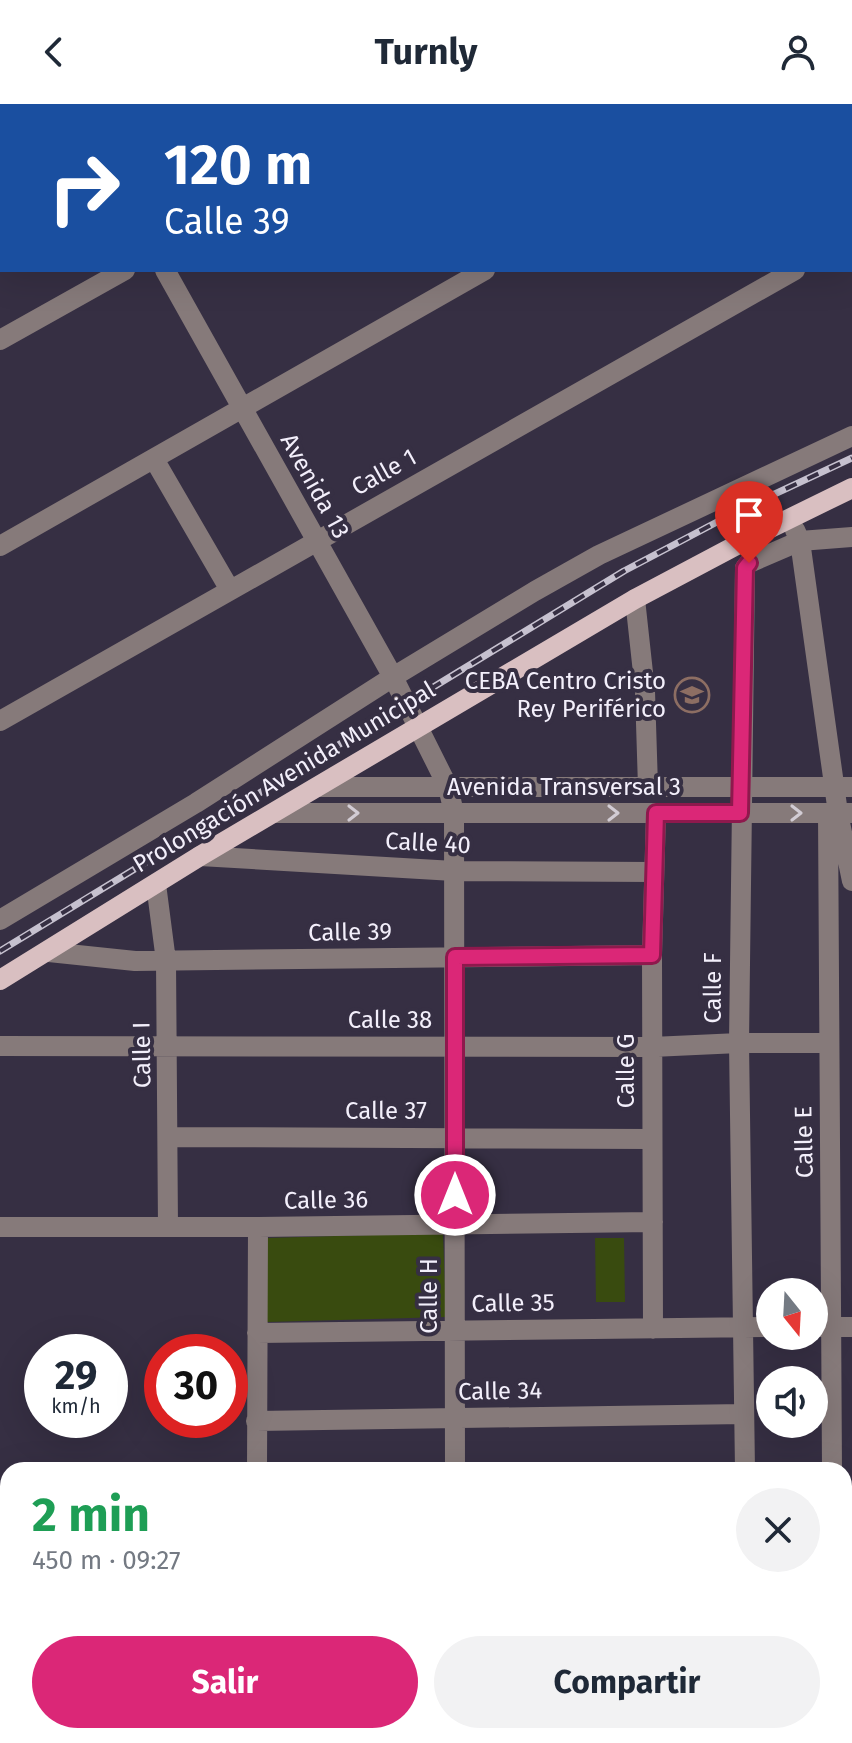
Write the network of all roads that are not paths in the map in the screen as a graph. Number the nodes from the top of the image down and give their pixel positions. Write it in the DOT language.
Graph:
graph roads {
  1 [pos="121,272"];
  2 [pos="166,272"];
  3 [pos="482,272"];
  4 [pos="791,272"];
  5 [pos="0,340"];
  6 [pos="242,409"];
  7 [pos="852,436"];
  8 [pos="154,459"];
  9 [pos="852,488"];
  10 [pos="789,518"];
  11 [pos="852,537"];
  12 [pos="316,541"];
  13 [pos="800,541"];
  14 [pos="0,546"];
  15 [pos="230,590"];
  16 [pos="635,599"];
  17 [pos="393,677"];
  18 [pos="0,721"];
  19 [pos="417,727"];
  20 [pos="320,787"];
  21 [pos="448,787"];
  22 [pos="648,787"];
  23 [pos="741,787"];
  24 [pos="844,787"];
  25 [pos="275,813"];
  26 [pos="454,813"];
  27 [pos="656,813"];
  28 [pos="740,813"];
  29 [pos="839,813"];
  30 [pos="200,856"];
  31 [pos="454,871"];
  32 [pos="654,872"];
  33 [pos="852,881"];
  34 [pos="156,884"];
  35 [pos="0,920"];
  36 [pos="49,952"];
  37 [pos="652,955"];
  38 [pos="455,957"];
  39 [pos="166,961"];
  40 [pos="0,980"];
  41 [pos="739,1043"];
  42 [pos="828,1043"];
  43 [pos="455,1045"];
  44 [pos="0,1046"];
  45 [pos="652,1047"];
  46 [pos="168,1048"];
  47 [pos="168,1137"];
  48 [pos="455,1137"];
  49 [pos="652,1139"];
  50 [pos="653,1222"];
  51 [pos="455,1224"];
  52 [pos="0,1227"];
  53 [pos="168,1227"];
  54 [pos="258,1227"];
  55 [pos="833,1327"];
  56 [pos="742,1328"];
  57 [pos="756,1328"];
  58 [pos="455,1329"];
  59 [pos="653,1329"];
  60 [pos="257,1333"];
  61 [pos="744,1414"];
  62 [pos="455,1418"];
  63 [pos="256,1421"];
  64 [pos="257,1462"];
  65 [pos="455,1462"];
  66 [pos="745,1462"];
  67 [pos="832,1462"];
  1 -- 5 [label="street"];
  2 -- 6 [label="street, Avenida 13"];
  3 -- 6 [label="street"];
  4 -- 12 [label="street, Calle 1"];
  6 -- 8 [label="street"];
  6 -- 12 [label="street, Avenida 13"];
  7 -- 17 [label="street, Prolongación Avenida Municipal"];
  8 -- 14 [label="street"];
  8 -- 15 [label="street"];
  9 -- 10 [label="main road, Prolongación Avenida Municipal"];
  10 -- 13 [label="street"];
  10 -- 16 [label="main road, Prolongación Avenida Municipal"];
  11 -- 13 [label="street"];
  12 -- 15 [label="street, Calle 1"];
  12 -- 17 [label="street, Avenida 13"];
  13 -- 23 [label="street, Calle F"];
  13 -- 24 [label="street"];
  15 -- 18 [label="street, Calle 1"];
  16 -- 19 [label="main road, Prolongación Avenida Municipal"];
  16 -- 22 [label="street"];
  17 -- 19 [label="street, Avenida 13"];
  17 -- 35 [label="street, Prolongación Avenida Municipal"];
  19 -- 20 [label="main road, Prolongación Avenida Municipal"];
  19 -- 21 [label="street, Avenida 13"];
  20 -- 21 [label="street, Avenida Transversal 3"];
  20 -- 25 [label="main road, Prolongación Avenida Municipal"];
  21 -- 22 [label="street, Avenida Transversal 3"];
  21 -- 26 [label="street, Calle H"];
  22 -- 23 [label="street, Avenida Transversal 3"];
  23 -- 24 [label="street, Avenida Transversal 3"];
  23 -- 28 [label="street, Calle F"];
  24 -- 29 [label="street"];
  25 -- 26 [label="street, Avenida Transversal 3, one-way"];
  25 -- 30 [label="main road, Prolongación Avenida Municipal"];
  26 -- 27 [label="street, Avenida Transversal 3, one-way"];
  26 -- 31 [label="street, Calle H"];
  27 -- 28 [label="street, Avenida Transversal 3"];
  27 -- 32 [label="street, Calle G"];
  28 -- 29 [label="street, Avenida Transversal 3, one-way"];
  28 -- 41 [label="street, Calle F"];
  29 -- 33 [label="street"];
  29 -- 42 [label="street, Calle E"];
  30 -- 31 [label="street, Calle 40"];
  30 -- 34 [label="main road, Prolongación Avenida Municipal"];
  31 -- 32 [label="street, Calle 40"];
  31 -- 38 [label="street, Calle H"];
  32 -- 37 [label="street, Calle G"];
  34 -- 36 [label="main road, Prolongación Avenida Municipal"];
  34 -- 39 [label="street, Calle I"];
  36 -- 39 [label="street, Calle 39"];
  36 -- 40 [label="main road, Prolongación Avenida Municipal"];
  37 -- 38 [label="street, Calle 39"];
  37 -- 45 [label="street, Calle G"];
  38 -- 39 [label="street, Calle 39"];
  38 -- 43 [label="street, Calle H"];
  39 -- 46 [label="street, Calle I"];
  41 -- 42 [label="street, Calle 38"];
  41 -- 45 [label="street, Calle 38"];
  41 -- 56 [label="street, Calle F"];
  42 -- 55 [label="street, Calle E"];
  43 -- 45 [label="street, Calle 38"];
  43 -- 46 [label="street, Calle 38"];
  43 -- 48 [label="street, Calle H"];
  44 -- 46 [label="street, Calle 38"];
  45 -- 49 [label="street, Calle G"];
  46 -- 47 [label="street, Calle I"];
  47 -- 48 [label="street, Calle 37"];
  47 -- 53 [label="street, Calle I"];
  48 -- 49 [label="street, Calle 37"];
  48 -- 51 [label="street, Calle H"];
  49 -- 50 [label="street, Calle G"];
  50 -- 51 [label="street, Calle 36"];
  50 -- 59 [label="street, Calle G"];
  51 -- 54 [label="street, Calle 36"];
  51 -- 58 [label="street, Calle H"];
  52 -- 53 [label="street, Calle 36"];
  53 -- 54 [label="street, Calle 36"];
  54 -- 60 [label="street"];
  55 -- 67 [label="street, Calle E"];
  56 -- 57 [label="street, Calle 35"];
  56 -- 59 [label="street, Calle 35"];
  56 -- 61 [label="street, Calle F"];
  58 -- 59 [label="street, Calle 35"];
  58 -- 60 [label="street, Calle 35"];
  58 -- 62 [label="street, Calle H"];
  60 -- 63 [label="street"];
  61 -- 62 [label="street, Calle 34"];
  61 -- 66 [label="street, Calle F"];
  62 -- 63 [label="street, Calle 34"];
  62 -- 65 [label="street, Calle H"];
  63 -- 64 [label="street"];
}
